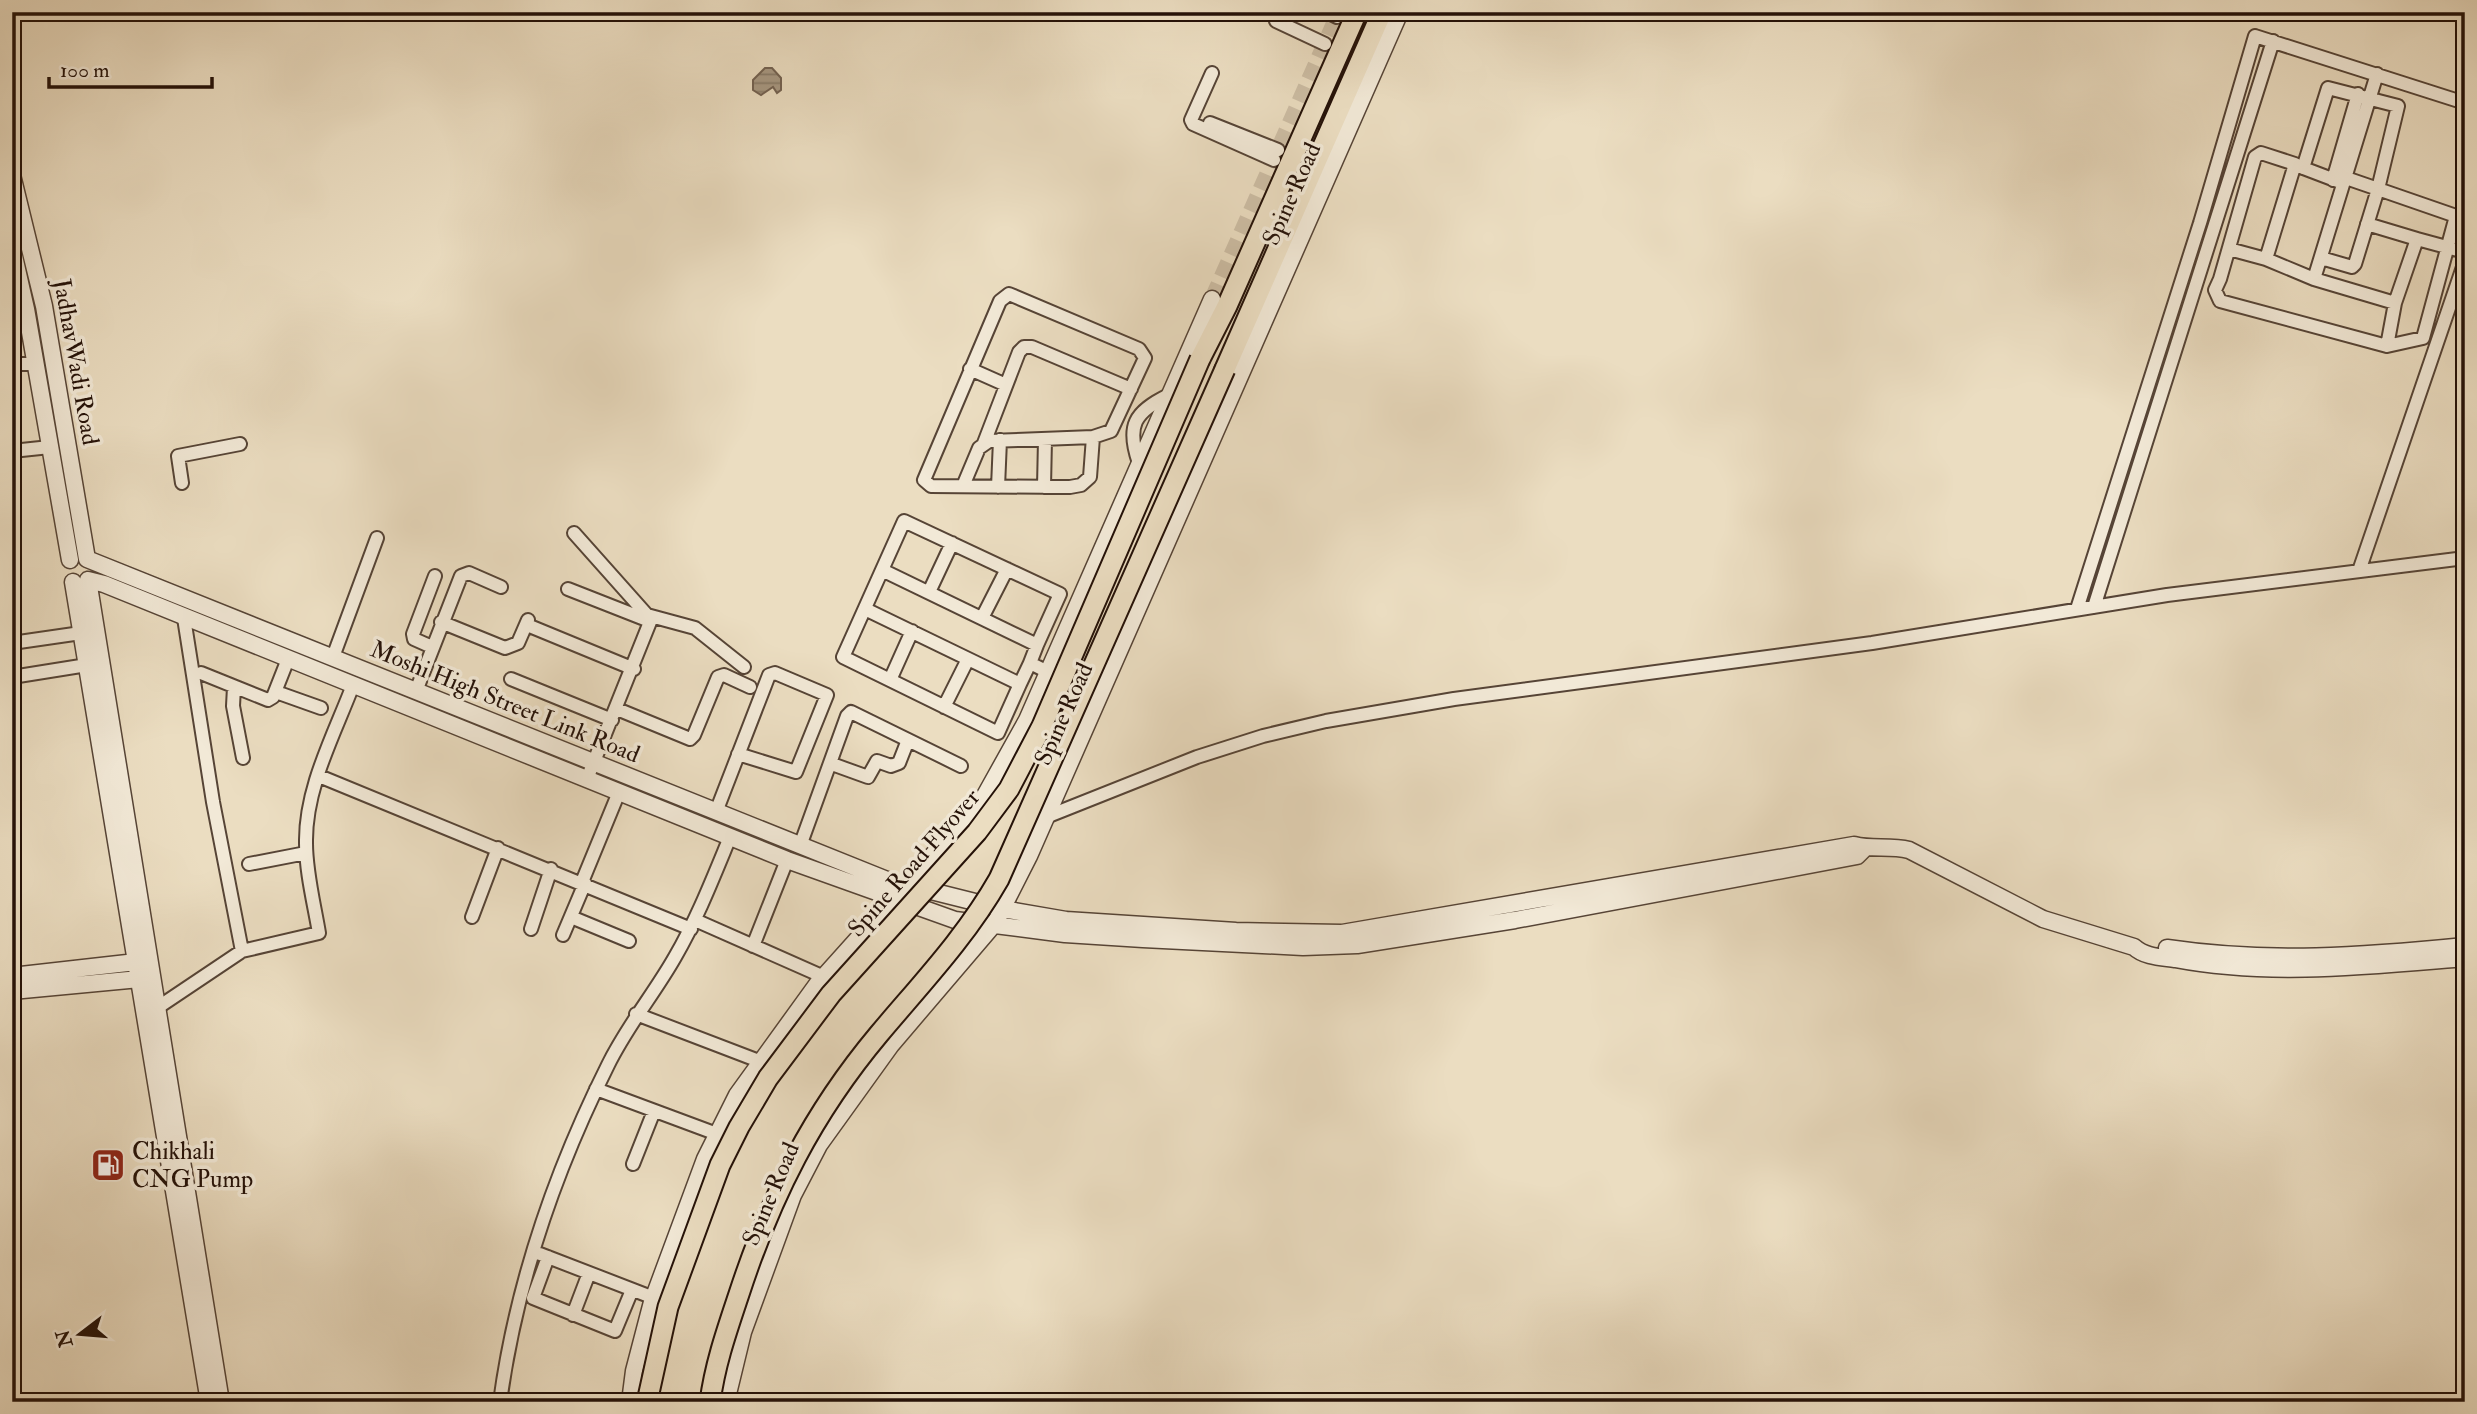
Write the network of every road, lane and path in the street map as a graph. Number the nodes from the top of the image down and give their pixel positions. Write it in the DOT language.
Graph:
graph roads {
  1 [pos="1280,12"];
  2 [pos="1357,12"];
  3 [pos="1382,12"];
  4 [pos="1400,12"];
  5 [pos="2273,41"];
  6 [pos="1325,44"];
  7 [pos="1212,73"];
  8 [pos="2377,74"];
  9 [pos="2358,94"];
  10 [pos="2371,98"];
  11 [pos="2465,103"];
  12 [pos="1205,121"];
  13 [pos="2299,166"];
  14 [pos="12,175"];
  15 [pos="2341,181"];
  16 [pos="2378,189"];
  17 [pos="2206,225"];
  18 [pos="2367,225"];
  19 [pos="2233,235"];
  20 [pos="2417,239"];
  21 [pos="2449,248"];
  22 [pos="2229,249"];
  23 [pos="13,251"];
  24 [pos="2465,253"];
  25 [pos="2321,258"];
  26 [pos="2266,259"];
  27 [pos="2465,261"];
  28 [pos="2314,279"];
  29 [pos="1219,303"];
  30 [pos="2395,303"];
  31 [pos="1255,319"];
  32 [pos="2387,346"];
  33 [pos="36,364"];
  34 [pos="12,365"];
  35 [pos="970,369"];
  36 [pos="1006,385"];
  37 [pos="1131,389"];
  38 [pos="1169,396"];
  39 [pos="1120,415"];
  40 [pos="1136,422"];
  41 [pos="1093,437"];
  42 [pos="1045,439"];
  43 [pos="1000,440"];
  44 [pos="984,443"];
  45 [pos="240,444"];
  46 [pos="50,447"];
  47 [pos="12,451"];
  48 [pos="1139,463"];
  49 [pos="181,483"];
  50 [pos="963,486"];
  51 [pos="998,487"];
  52 [pos="1044,487"];
  53 [pos="574,533"];
  54 [pos="377,538"];
  55 [pos="952,543"];
  56 [pos="2465,558"];
  57 [pos="78,559"];
  58 [pos="1007,569"];
  59 [pos="883,570"];
  60 [pos="2358,571"];
  61 [pos="435,576"];
  62 [pos="80,581"];
  63 [pos="501,587"];
  64 [pos="568,589"];
  65 [pos="929,592"];
  66 [pos="2095,607"];
  67 [pos="865,609"];
  68 [pos="2077,609"];
  69 [pos="184,618"];
  70 [pos="982,618"];
  71 [pos="652,620"];
  72 [pos="442,622"];
  73 [pos="912,631"];
  74 [pos="81,633"];
  75 [pos="12,643"];
  76 [pos="1037,645"];
  77 [pos="432,647"];
  78 [pos="288,659"];
  79 [pos="337,659"];
  80 [pos="968,659"];
  81 [pos="1030,663"];
  82 [pos="87,665"];
  83 [pos="744,667"];
  84 [pos="634,669"];
  85 [pos="1048,672"];
  86 [pos="201,673"];
  87 [pos="12,677"];
  88 [pos="335,678"];
  89 [pos="511,679"];
  90 [pos="890,680"];
  91 [pos="1020,684"];
  92 [pos="353,685"];
  93 [pos="234,687"];
  94 [pos="750,687"];
  95 [pos="416,691"];
  96 [pos="276,692"];
  97 [pos="944,706"];
  98 [pos="321,708"];
  99 [pos="615,715"];
  100 [pos="908,740"];
  101 [pos="738,754"];
  102 [pos="243,758"];
  103 [pos="594,763"];
  104 [pos="832,764"];
  105 [pos="961,766"];
  106 [pos="319,776"];
  107 [pos="587,779"];
  108 [pos="619,792"];
  109 [pos="716,812"];
  110 [pos="1046,817"];
  111 [pos="730,837"];
  112 [pos="800,846"];
  113 [pos="498,848"];
  114 [pos="306,853"];
  115 [pos="787,860"];
  116 [pos="249,864"];
  117 [pos="551,869"];
  118 [pos="584,882"];
  119 [pos="907,885"];
  120 [pos="894,899"];
  121 [pos="1575,902"];
  122 [pos="1003,909"];
  123 [pos="571,917"];
  124 [pos="472,918"];
  125 [pos="994,924"];
  126 [pos="693,925"];
  127 [pos="531,929"];
  128 [pos="563,935"];
  129 [pos="629,942"];
  130 [pos="753,946"];
  131 [pos="2465,946"];
  132 [pos="2134,947"];
  133 [pos="242,951"];
  134 [pos="2465,958"];
  135 [pos="143,962"];
  136 [pos="12,976"];
  137 [pos="824,977"];
  138 [pos="146,979"];
  139 [pos="12,990"];
  140 [pos="158,1008"];
  141 [pos="636,1014"];
  142 [pos="759,1061"];
  143 [pos="596,1089"];
  144 [pos="654,1111"];
  145 [pos="717,1134"];
  146 [pos="633,1164"];
  147 [pos="533,1251"];
  148 [pos="548,1257"];
  149 [pos="589,1273"];
  150 [pos="632,1290"];
  151 [pos="654,1298"];
  152 [pos="573,1315"];
  153 [pos="209,1402"];
  154 [pos="221,1402"];
  155 [pos="500,1402"];
  156 [pos="630,1402"];
  157 [pos="647,1402"];
  158 [pos="710,1402"];
  159 [pos="726,1402"];
  1 -- 6 [label="street"];
  2 -- 29 [label="main road, Spine Road"];
  3 -- 31 [label="main road, Spine Road"];
  4 -- 31 [label="street, Spine Road"];
  5 -- 8 [label="street"];
  5 -- 17 [label="street"];
  5 -- 17 [label="street"];
  7 -- 12 [label="street"];
  8 -- 10 [label="street"];
  8 -- 11 [label="street"];
  9 -- 10 [label="street"];
  9 -- 13 [label="street"];
  9 -- 15 [label="street"];
  10 -- 15 [label="street"];
  10 -- 16 [label="street"];
  13 -- 15 [label="street"];
  13 -- 19 [label="street"];
  13 -- 26 [label="street"];
  14 -- 57 [label="street, JadhavWadi Road"];
  15 -- 16 [label="street"];
  15 -- 25 [label="street"];
  16 -- 18 [label="street"];
  16 -- 21 [label="street"];
  17 -- 19 [label="street"];
  17 -- 66 [label="street"];
  17 -- 68 [label="street"];
  18 -- 20 [label="street"];
  18 -- 25 [label="street"];
  19 -- 22 [label="street"];
  20 -- 21 [label="street"];
  20 -- 30 [label="street"];
  21 -- 24 [label="street"];
  21 -- 32 [label="street"];
  22 -- 26 [label="street"];
  22 -- 32 [label="street"];
  23 -- 33 [label="street, JadhavWadi Road"];
  25 -- 28 [label="street"];
  26 -- 28 [label="street"];
  27 -- 60 [label="street"];
  28 -- 30 [label="street"];
  29 -- 38 [label="street, Spine Road"];
  29 -- 157 [label="main road, Spine Road Flyover, bridge"];
  30 -- 32 [label="street"];
  31 -- 110 [label="street, Spine Road"];
  31 -- 158 [label="main road, bridge"];
  33 -- 34 [label="street"];
  33 -- 46 [label="street, JadhavWadi Road"];
  35 -- 36 [label="street"];
  35 -- 37 [label="street"];
  35 -- 50 [label="street"];
  36 -- 37 [label="street"];
  36 -- 44 [label="street"];
  37 -- 39 [label="street"];
  38 -- 40 [label="street"];
  38 -- 48 [label="street, Spine Road"];
  39 -- 40 [label="street"];
  39 -- 41 [label="street"];
  40 -- 48 [label="street"];
  41 -- 42 [label="street"];
  41 -- 52 [label="street"];
  42 -- 43 [label="street"];
  42 -- 52 [label="street"];
  43 -- 44 [label="street"];
  43 -- 51 [label="street"];
  44 -- 50 [label="street"];
  45 -- 49 [label="street"];
  46 -- 47 [label="street"];
  46 -- 57 [label="street, JadhavWadi Road"];
  48 -- 85 [label="street, Spine Road"];
  50 -- 51 [label="street"];
  51 -- 52 [label="street"];
  53 -- 71 [label="street"];
  54 -- 79 [label="street"];
  55 -- 58 [label="street"];
  55 -- 59 [label="street"];
  55 -- 65 [label="street"];
  56 -- 60 [label="street"];
  57 -- 62 [label="street, JadhavWadi Road"];
  57 -- 62 [label="street, JadhavWadi Road"];
  57 -- 79 [label="street, Moshi High Street Link Road"];
  58 -- 70 [label="street"];
  58 -- 76 [label="street"];
  59 -- 65 [label="street"];
  59 -- 67 [label="street"];
  60 -- 66 [label="street"];
  61 -- 77 [label="street"];
  62 -- 69 [label="street, Moshi High Street Link Road"];
  62 -- 74 [label="street"];
  62 -- 135 [label="street"];
  63 -- 72 [label="street"];
  64 -- 71 [label="street"];
  65 -- 70 [label="street"];
  66 -- 68 [label="street"];
  67 -- 73 [label="street"];
  67 -- 90 [label="street"];
  68 -- 110 [label="street"];
  69 -- 78 [label="street, Moshi High Street Link Road"];
  69 -- 133 [label="street"];
  70 -- 76 [label="street"];
  71 -- 83 [label="street"];
  71 -- 84 [label="street"];
  72 -- 77 [label="street"];
  72 -- 84 [label="street"];
  73 -- 80 [label="street"];
  73 -- 90 [label="street"];
  74 -- 75 [label="street"];
  74 -- 82 [label="street"];
  76 -- 81 [label="street"];
  77 -- 95 [label="street"];
  78 -- 88 [label="street, Moshi High Street Link Road"];
  78 -- 96 [label="street"];
  79 -- 88 [label="street"];
  79 -- 95 [label="street, Moshi High Street Link Road"];
  80 -- 91 [label="street"];
  80 -- 97 [label="street"];
  81 -- 85 [label="street"];
  81 -- 91 [label="street"];
  82 -- 87 [label="street"];
  82 -- 135 [label="street"];
  84 -- 99 [label="street"];
  85 -- 119 [label="street, Spine Road"];
  86 -- 93 [label="street"];
  88 -- 92 [label="street, Moshi High Street Link Road"];
  89 -- 99 [label="street"];
  90 -- 97 [label="street"];
  91 -- 97 [label="street"];
  92 -- 106 [label="street"];
  92 -- 107 [label="street, Moshi High Street Link Road"];
  93 -- 96 [label="street"];
  93 -- 102 [label="street"];
  94 -- 99 [label="street"];
  95 -- 103 [label="street, Moshi High Street Link Road"];
  96 -- 98 [label="street"];
  99 -- 103 [label="street"];
  100 -- 104 [label="street"];
  100 -- 104 [label="street"];
  100 -- 105 [label="street"];
  101 -- 101 [label="street"];
  101 -- 109 [label="street"];
  103 -- 107 [label="street"];
  103 -- 109 [label="street, Moshi High Street Link Road"];
  104 -- 112 [label="street"];
  106 -- 113 [label="street"];
  106 -- 114 [label="street"];
  107 -- 108 [label="street, Moshi High Street Link Road"];
  108 -- 111 [label="street, Moshi High Street Link Road"];
  108 -- 118 [label="street"];
  109 -- 112 [label="street, Moshi High Street Link Road"];
  110 -- 122 [label="street, Spine Road"];
  111 -- 115 [label="street, Moshi High Street Link Road"];
  111 -- 126 [label="street"];
  112 -- 119 [label="street, Moshi High Street Link Road"];
  113 -- 117 [label="street"];
  113 -- 124 [label="street"];
  114 -- 116 [label="street"];
  114 -- 133 [label="street"];
  115 -- 120 [label="street, Moshi High Street Link Road"];
  115 -- 130 [label="street"];
  117 -- 118 [label="street"];
  117 -- 127 [label="street"];
  118 -- 123 [label="street"];
  118 -- 126 [label="street"];
  119 -- 120 [label="street, Spine Road"];
  119 -- 122 [label="street, Moshi High Street Link Road"];
  120 -- 125 [label="street, Moshi High Street Link Road"];
  120 -- 137 [label="street, Spine Road"];
  121 -- 122 [label="street, Moshi High Street Link Road"];
  121 -- 125 [label="street, Moshi High Street Link Road"];
  121 -- 132 [label="street"];
  122 -- 125 [label="street, Spine Road"];
  123 -- 128 [label="street"];
  123 -- 129 [label="street"];
  125 -- 159 [label="street, Spine Road"];
  126 -- 130 [label="street"];
  126 -- 141 [label="street"];
  130 -- 137 [label="street"];
  131 -- 132 [label="street"];
  132 -- 134 [label="street"];
  133 -- 140 [label="street"];
  135 -- 136 [label="street"];
  135 -- 138 [label="street"];
  137 -- 142 [label="street, Spine Road"];
  138 -- 139 [label="street"];
  138 -- 140 [label="street"];
  138 -- 153 [label="street"];
  140 -- 154 [label="street"];
  141 -- 142 [label="street"];
  141 -- 143 [label="street"];
  142 -- 145 [label="street, Spine Road"];
  143 -- 144 [label="street"];
  143 -- 147 [label="street"];
  144 -- 145 [label="street"];
  144 -- 146 [label="street"];
  145 -- 151 [label="street, Spine Road"];
  147 -- 148 [label="street"];
  147 -- 155 [label="street"];
  148 -- 149 [label="street"];
  148 -- 152 [label="street"];
  149 -- 150 [label="street"];
  149 -- 152 [label="street"];
  150 -- 151 [label="street"];
  150 -- 152 [label="street"];
  151 -- 156 [label="street, Spine Road"];
}
